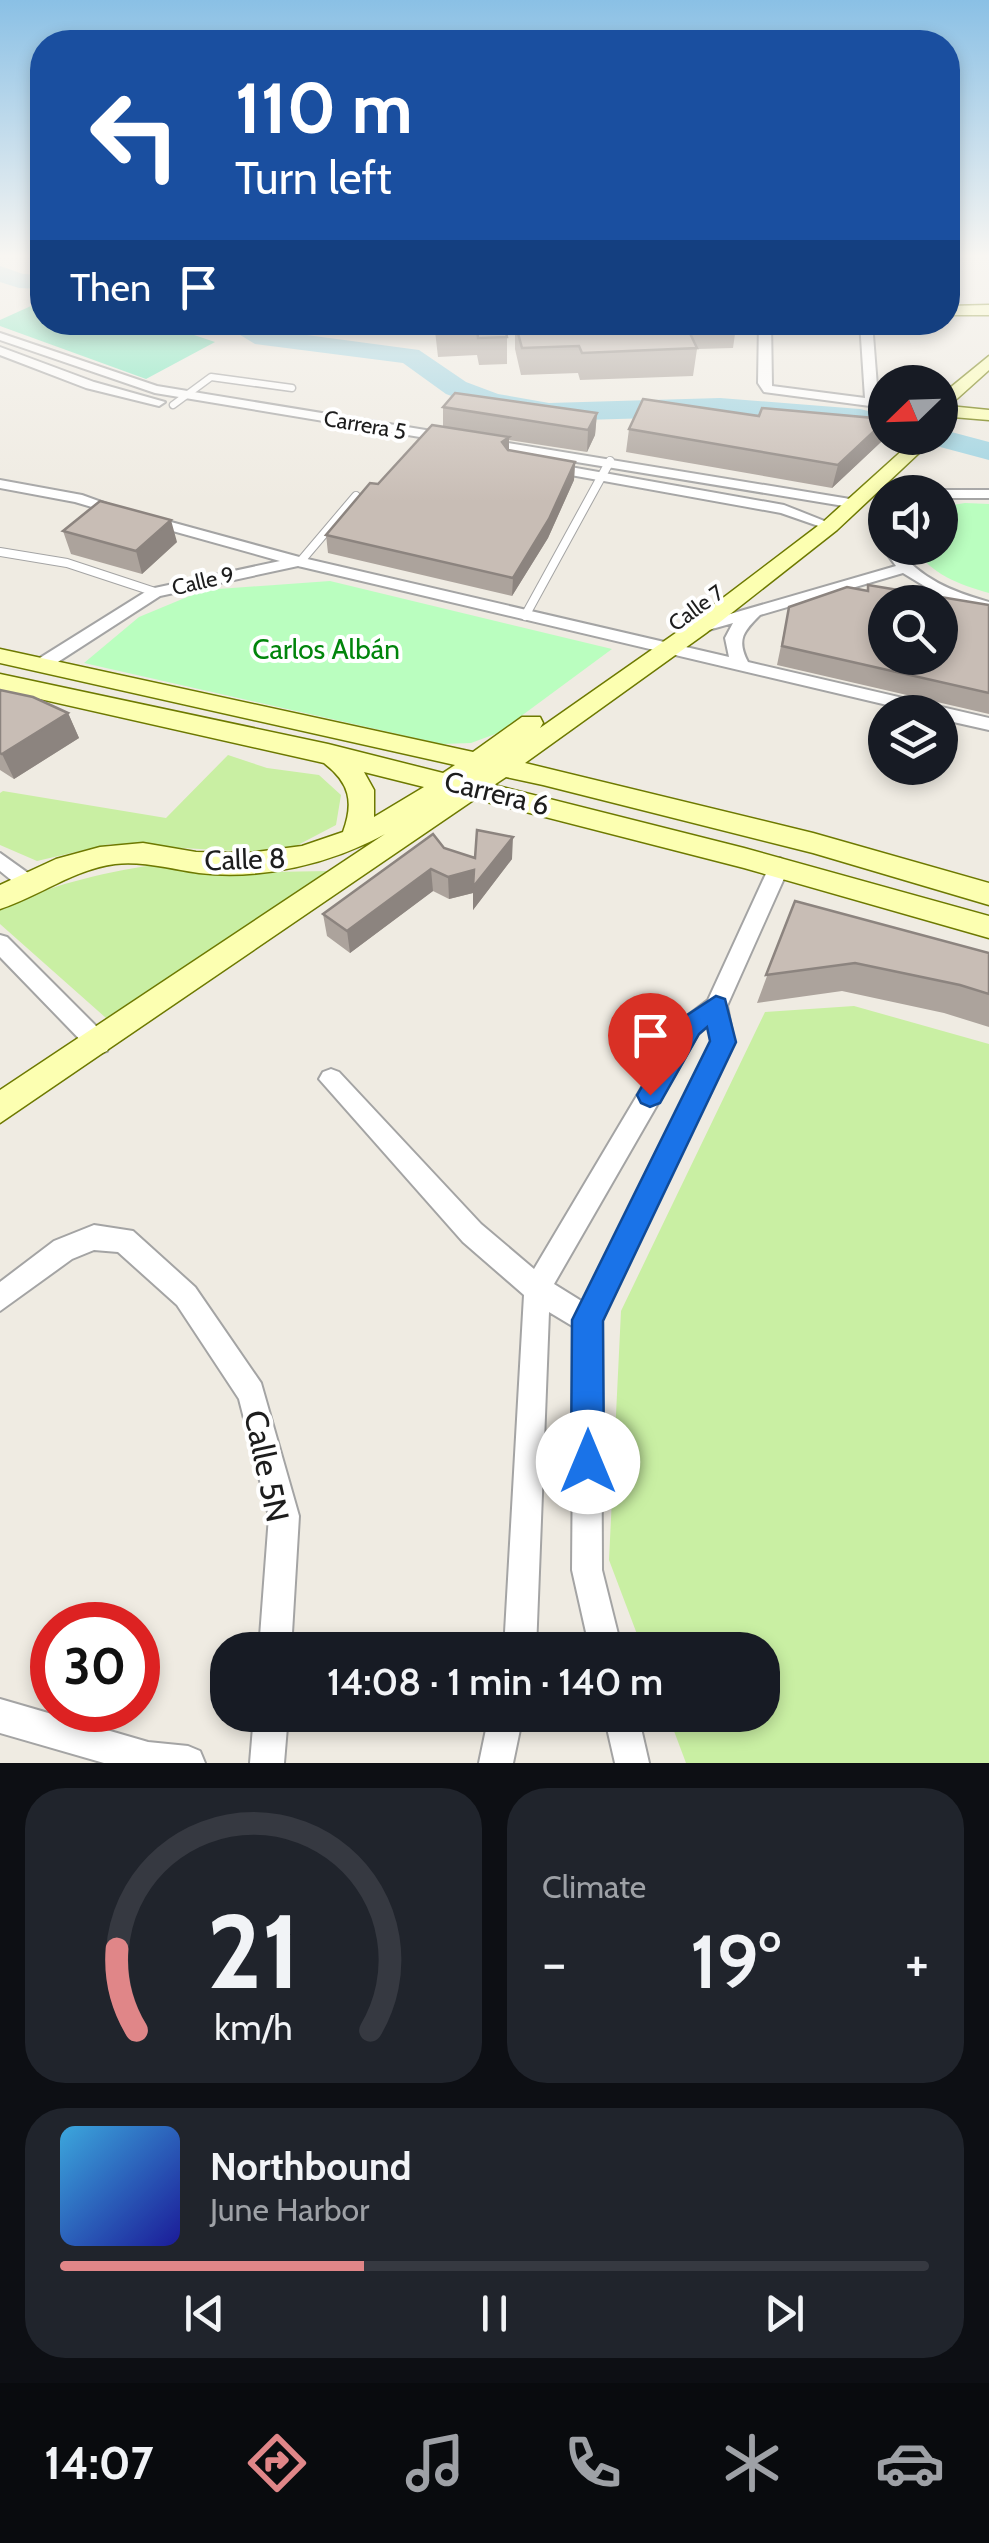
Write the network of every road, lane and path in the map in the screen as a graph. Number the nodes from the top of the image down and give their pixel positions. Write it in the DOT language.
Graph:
graph roads {
  1 [pos="6,338"];
  2 [pos="765,338"];
  3 [pos="868,338"];
  4 [pos="0,350"];
  5 [pos="989,361"];
  6 [pos="872,365"];
  7 [pos="989,384"];
  8 [pos="292,388"];
  9 [pos="185,394"];
  10 [pos="958,398"];
  11 [pos="868,402"];
  12 [pos="173,405"];
  13 [pos="958,405"];
  14 [pos="958,414"];
  15 [pos="989,415"];
  16 [pos="459,453"];
  17 [pos="897,455"];
  18 [pos="477,456"];
  19 [pos="535,458"];
  20 [pos="610,461"];
  21 [pos="680,473"];
  22 [pos="602,476"];
  23 [pos="0,484"];
  24 [pos="674,488"];
  25 [pos="958,494"];
  26 [pos="989,494"];
  27 [pos="356,496"];
  28 [pos="846,502"];
  29 [pos="821,523"];
  30 [pos="0,552"];
  31 [pos="300,562"];
  32 [pos="903,565"];
  33 [pos="905,568"];
  34 [pos="155,592"];
  35 [pos="989,607"];
  36 [pos="755,614"];
  37 [pos="525,616"];
  38 [pos="698,628"];
  39 [pos="660,645"];
  40 [pos="0,656"];
  41 [pos="41,665"];
  42 [pos="742,666"];
  43 [pos="0,682"];
  44 [pos="868,696"];
  45 [pos="958,717"];
  46 [pos="989,724"];
  47 [pos="327,752"];
  48 [pos="501,767"];
  49 [pos="465,776"];
  50 [pos="353,840"];
  51 [pos="0,860"];
  52 [pos="780,865"];
  53 [pos="28,882"];
  54 [pos="989,894"];
  55 [pos="0,898"];
  56 [pos="989,928"];
  57 [pos="0,943"];
  58 [pos="716,1006"];
  59 [pos="98,1044"];
  60 [pos="331,1079"];
  61 [pos="0,1108"];
  62 [pos="537,1289"];
  63 [pos="0,1298"];
  64 [pos="588,1320"];
  65 [pos="276,1632"];
  66 [pos="521,1632"];
  67 [pos="602,1632"];
  68 [pos="0,1716"];
  69 [pos="269,1732"];
  70 [pos="502,1732"];
  71 [pos="625,1732"];
  72 [pos="188,1763"];
  73 [pos="267,1763"];
  74 [pos="496,1763"];
  75 [pos="632,1763"];
  1 -- 9 [label="street, Carrera 5"];
  2 -- 11 [label="street"];
  3 -- 6 [label="street"];
  4 -- 12 [label="street, Carrera 5"];
  5 -- 10 [label="main road"];
  7 -- 13 [label="main road"];
  8 -- 9 [label="lane"];
  9 -- 12 [label="lane"];
  9 -- 19 [label="street, Carrera 5"];
  12 -- 16 [label="street, Carrera 5"];
  14 -- 15 [label="main road"];
  17 -- 28 [label="main road, Calle 7"];
  18 -- 19 [label="street, Carrera 5"];
  19 -- 20 [label="street, Carrera 5"];
  19 -- 22 [label="street, Carrera 5"];
  20 -- 21 [label="street, Carrera 5"];
  20 -- 22 [label="lane"];
  21 -- 24 [label="street"];
  21 -- 28 [label="street, Carrera 5"];
  22 -- 24 [label="street, Carrera 5"];
  22 -- 37 [label="lane"];
  23 -- 31 [label="street"];
  24 -- 29 [label="street, Carrera 5"];
  25 -- 26 [label="street"];
  27 -- 31 [label="lane"];
  28 -- 29 [label="main road, Calle 7"];
  29 -- 38 [label="main road, Calle 7"];
  29 -- 39 [label="main road, Calle 7"];
  30 -- 34 [label="lane"];
  31 -- 34 [label="street, Calle 9"];
  31 -- 37 [label="street"];
  32 -- 33 [label="street"];
  33 -- 35 [label="street"];
  33 -- 36 [label="street"];
  34 -- 41 [label="street, Calle 9"];
  36 -- 38 [label="street"];
  36 -- 42 [label="street"];
  37 -- 39 [label="street"];
  38 -- 39 [label="main road, Calle 7"];
  39 -- 42 [label="street"];
  39 -- 48 [label="main road, Calle 7"];
  39 -- 49 [label="main road, Calle 7"];
  40 -- 41 [label="main road, Carrera 6"];
  41 -- 49 [label="main road, Carrera 6"];
  42 -- 44 [label="street"];
  43 -- 47 [label="main road, Carrera 6"];
  45 -- 46 [label="street"];
  47 -- 49 [label="main road, Carrera 6"];
  47 -- 50 [label="main road"];
  48 -- 49 [label="main road, Carrera 6"];
  48 -- 54 [label="main road, Carrera 6"];
  49 -- 50 [label="main road, Calle 8"];
  49 -- 52 [label="main road, Carrera 6"];
  49 -- 59 [label="main road"];
  50 -- 53 [label="main road, Calle 8"];
  51 -- 53 [label="street"];
  52 -- 56 [label="main road, Carrera 6"];
  52 -- 58 [label="street"];
  53 -- 55 [label="main road, Calle 8"];
  57 -- 59 [label="street"];
  58 -- 62 [label="street"];
  58 -- 64 [label="street"];
  59 -- 61 [label="main road"];
  60 -- 62 [label="street"];
  62 -- 64 [label="street"];
  62 -- 66 [label="street"];
  63 -- 65 [label="street, Calle 5N"];
  64 -- 67 [label="street"];
  68 -- 72 [label="street"];
  69 -- 73 [label="street"];
  70 -- 74 [label="street"];
  71 -- 75 [label="street"];
}
